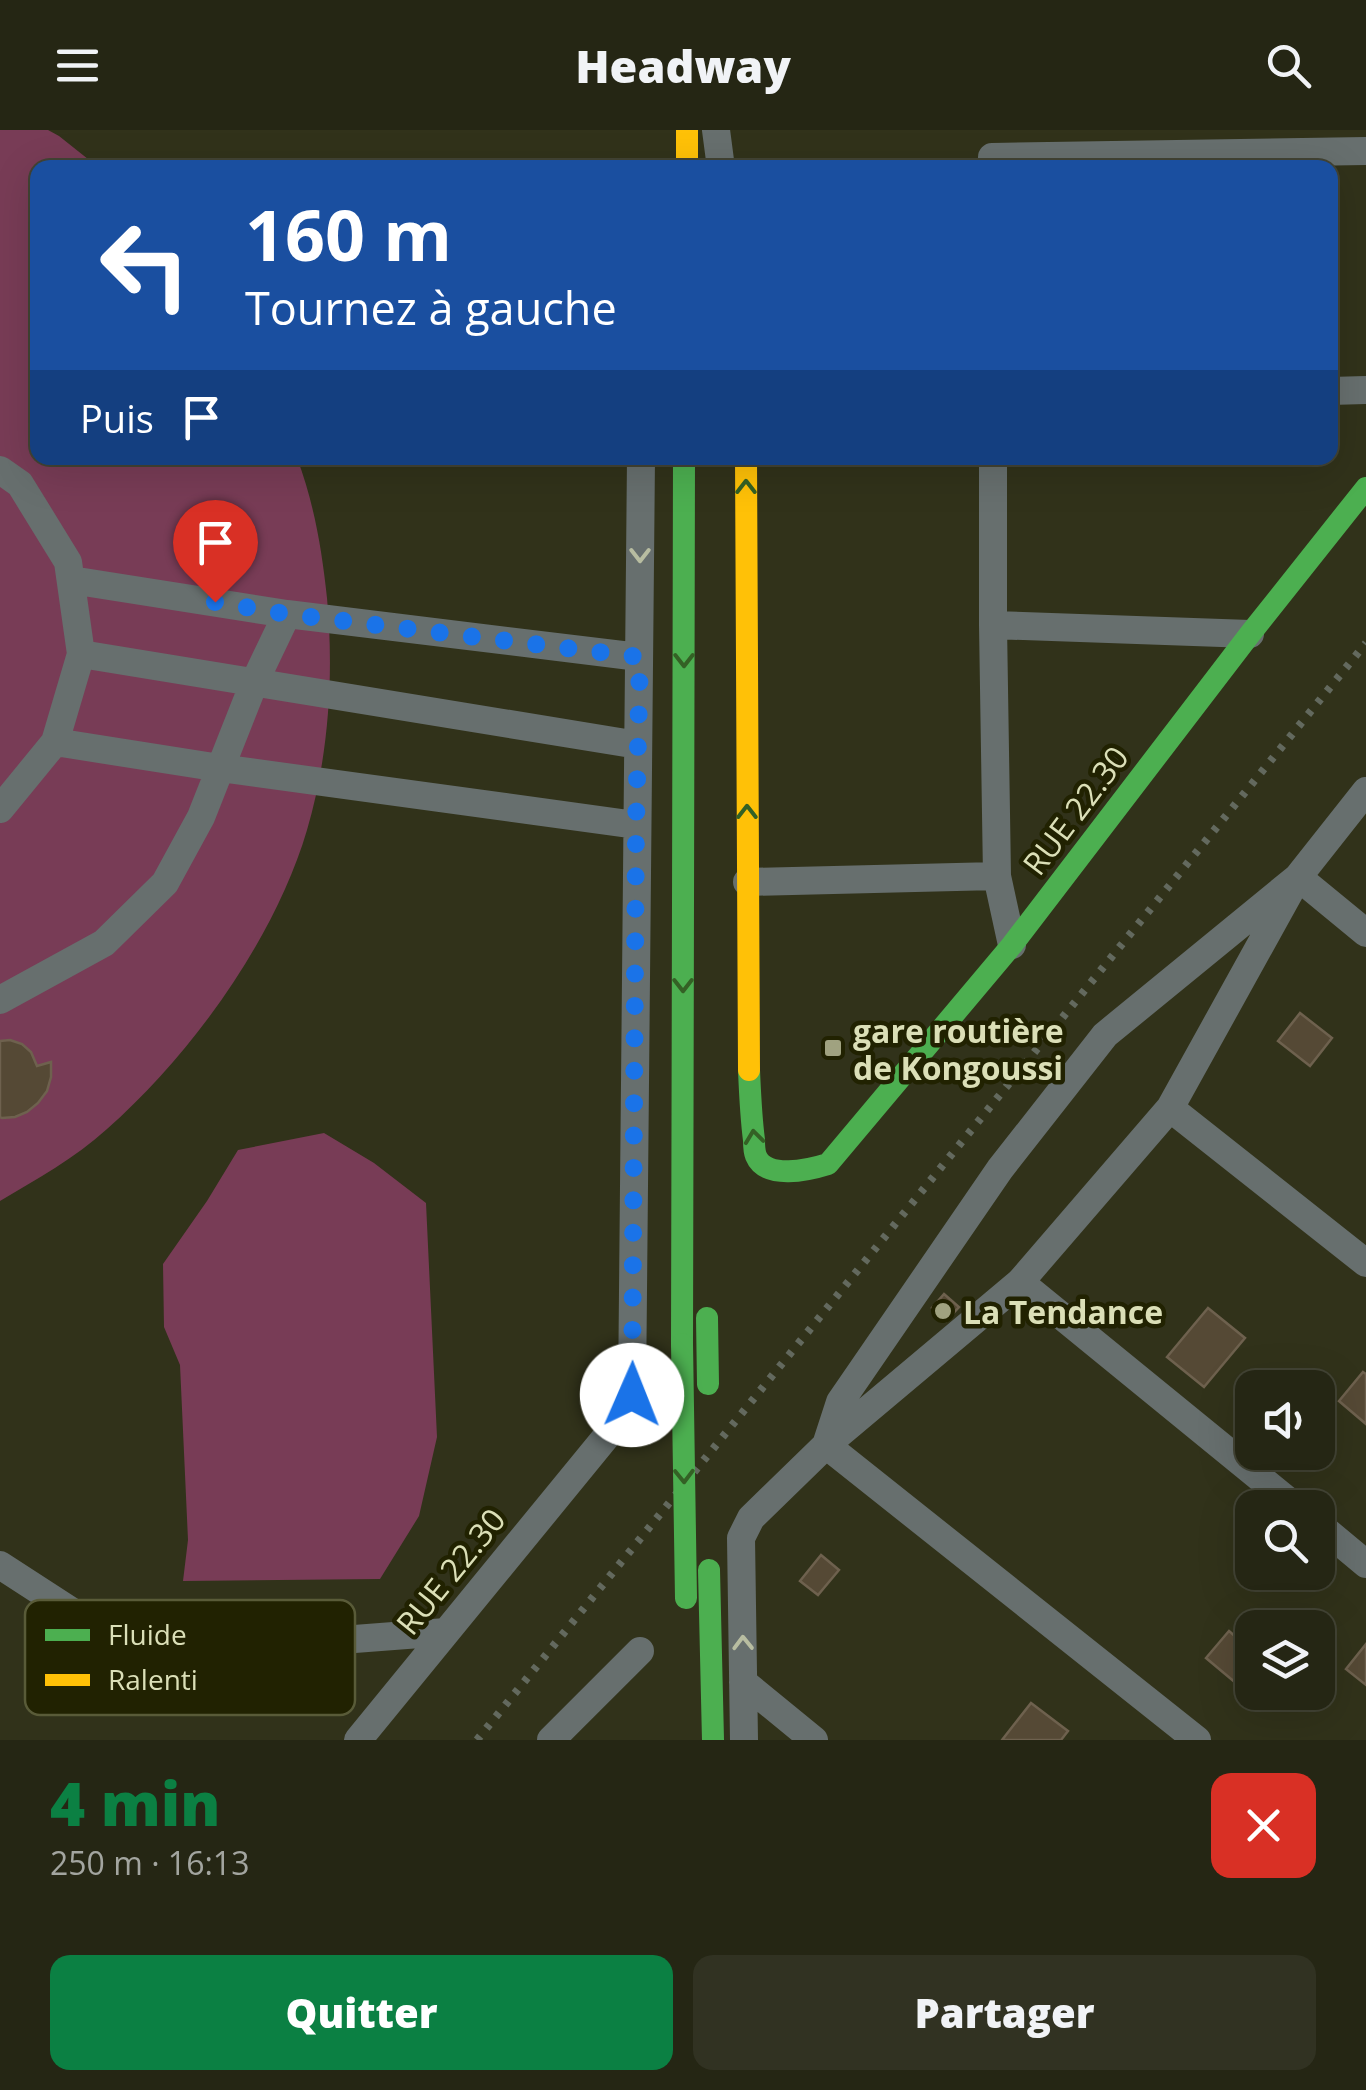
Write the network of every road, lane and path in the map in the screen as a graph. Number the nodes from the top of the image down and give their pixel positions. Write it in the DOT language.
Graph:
graph roads {
  1 [pos="685,130"];
  2 [pos="714,130"];
  3 [pos="992,151"];
  4 [pos="1366,151"];
  5 [pos="678,160"];
  6 [pos="686,160"];
  7 [pos="712,160"];
  8 [pos="720,160"];
  9 [pos="1338,390"];
  10 [pos="1366,390"];
  11 [pos="641,465"];
  12 [pos="684,465"];
  13 [pos="746,465"];
  14 [pos="993,465"];
  15 [pos="0,470"];
  16 [pos="1366,488"];
  17 [pos="71,580"];
  18 [pos="287,614"];
  19 [pos="993,625"];
  20 [pos="1250,634"];
  21 [pos="81,654"];
  22 [pos="640,657"];
  23 [pos="254,682"];
  24 [pos="55,742"];
  25 [pos="638,745"];
  26 [pos="220,768"];
  27 [pos="1366,791"];
  28 [pos="0,809"];
  29 [pos="636,825"];
  30 [pos="997,876"];
  31 [pos="1298,877"];
  32 [pos="747,882"];
  33 [pos="1366,933"];
  34 [pos="1012,945"];
  35 [pos="0,1000"];
  36 [pos="1170,1108"];
  37 [pos="1366,1263"];
  38 [pos="1020,1282"];
  39 [pos="707,1308"];
  40 [pos="708,1414"];
  41 [pos="826,1445"];
  42 [pos="1275,1490"];
  43 [pos="1335,1538"];
  44 [pos="709,1560"];
  45 [pos="1366,1564"];
  46 [pos="0,1565"];
  47 [pos="54,1600"];
  48 [pos="686,1607"];
  49 [pos="446,1632"];
  50 [pos="355,1638"];
  51 [pos="640,1651"];
  52 [pos="743,1682"];
  53 [pos="557,1738"];
  54 [pos="358,1740"];
  55 [pos="714,1740"];
  56 [pos="744,1740"];
  57 [pos="814,1740"];
  58 [pos="1197,1740"];
  1 -- 5 [label="street"];
  1 -- 6 [label="street"];
  2 -- 7 [label="street"];
  2 -- 8 [label="street"];
  3 -- 4 [label="street"];
  9 -- 10 [label="street"];
  11 -- 22 [label="street, RUE 22.30, one-way"];
  12 -- 48 [label="street, one-way, bridge"];
  32 -- 13 [label="street, one-way"];
  14 -- 19 [label="street"];
  15 -- 17 [label="street"];
  16 -- 20 [label="street, RUE 22.30"];
  17 -- 18 [label="street"];
  17 -- 21 [label="street"];
  18 -- 22 [label="street"];
  18 -- 23 [label="street"];
  19 -- 20 [label="street"];
  19 -- 30 [label="street"];
  20 -- 34 [label="street, RUE 22.30"];
  21 -- 23 [label="street"];
  21 -- 24 [label="street"];
  22 -- 25 [label="street, RUE 22.30"];
  23 -- 25 [label="street"];
  23 -- 26 [label="street"];
  24 -- 26 [label="street"];
  24 -- 28 [label="street"];
  25 -- 29 [label="street, RUE 22.30"];
  26 -- 29 [label="street"];
  26 -- 35 [label="street"];
  27 -- 31 [label="street"];
  29 -- 49 [label="street, RUE 22.30"];
  30 -- 32 [label="street"];
  30 -- 34 [label="street"];
  31 -- 33 [label="street"];
  31 -- 36 [label="street"];
  31 -- 41 [label="street"];
  34 -- 32 [label="street, RUE 22.30, one-way"];
  36 -- 37 [label="street"];
  36 -- 38 [label="street"];
  38 -- 41 [label="street"];
  38 -- 42 [label="street"];
  39 -- 40 [label="street, bridge"];
  52 -- 41 [label="street, one-way"];
  41 -- 58 [label="street"];
  43 -- 45 [label="street"];
  44 -- 55 [label="street"];
  46 -- 47 [label="street"];
  49 -- 50 [label="street"];
  49 -- 54 [label="street, RUE 22.30"];
  51 -- 53 [label="street"];
  52 -- 56 [label="street"];
  52 -- 57 [label="street"];
}
